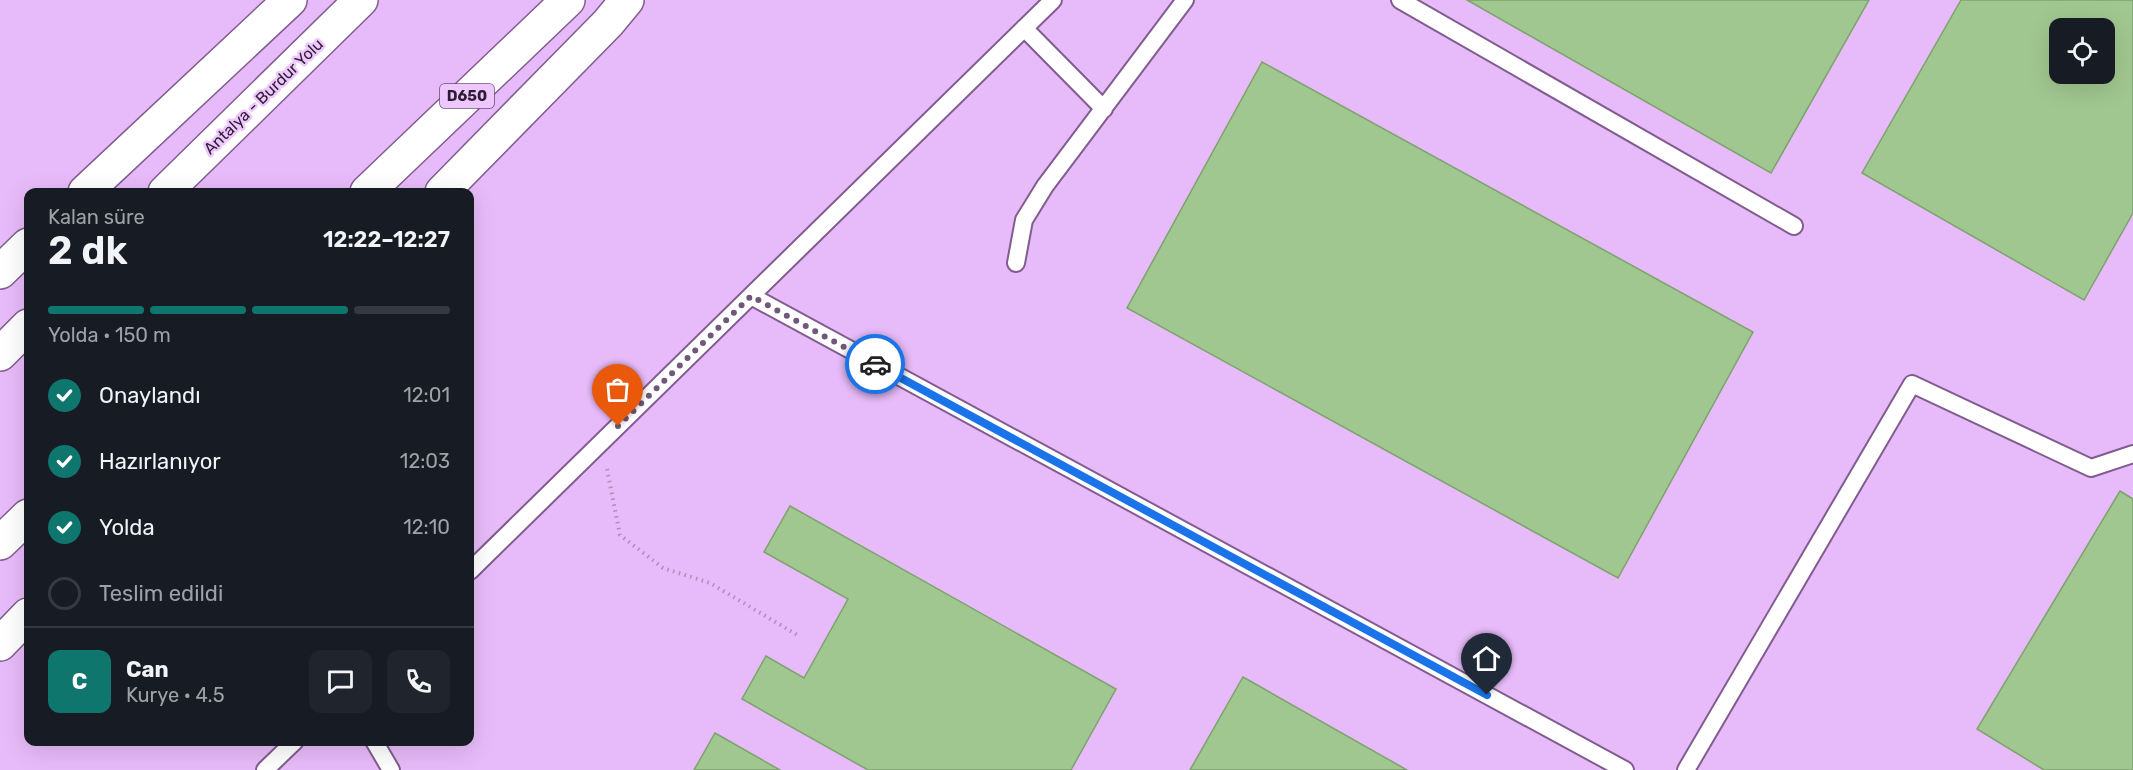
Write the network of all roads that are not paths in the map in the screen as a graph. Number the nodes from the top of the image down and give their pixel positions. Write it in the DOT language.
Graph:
graph roads {
  1 [pos="290,0"];
  2 [pos="361,0"];
  3 [pos="568,0"];
  4 [pos="627,0"];
  5 [pos="1053,0"];
  6 [pos="1185,0"];
  7 [pos="1400,0"];
  8 [pos="1024,28"];
  9 [pos="1104,110"];
  10 [pos="89,188"];
  11 [pos="169,188"];
  12 [pos="371,188"];
  13 [pos="446,188"];
  14 [pos="1794,226"];
  15 [pos="24,249"];
  16 [pos="1016,263"];
  17 [pos="0,272"];
  18 [pos="751,296"];
  19 [pos="24,330"];
  20 [pos="0,354"];
  21 [pos="2133,454"];
  22 [pos="24,520"];
  23 [pos="0,543"];
  24 [pos="474,567"];
  25 [pos="24,619"];
  26 [pos="0,644"];
  27 [pos="290,746"];
  28 [pos="377,746"];
  29 [pos="1616,768"];
  30 [pos="265,770"];
  31 [pos="391,770"];
  32 [pos="1686,770"];
  1 -- 10 [label="highway"];
  2 -- 11 [label="highway, Antalya - Burdur Yolu"];
  3 -- 12 [label="highway, D650"];
  4 -- 13 [label="highway"];
  5 -- 8 [label="lane"];
  6 -- 9 [label="lane"];
  7 -- 14 [label="lane"];
  8 -- 9 [label="lane"];
  8 -- 18 [label="lane"];
  9 -- 16 [label="lane"];
  15 -- 17 [label="highway"];
  18 -- 24 [label="lane"];
  18 -- 29 [label="lane"];
  19 -- 20 [label="highway"];
  21 -- 32 [label="lane"];
  22 -- 23 [label="highway"];
  25 -- 26 [label="highway"];
  27 -- 30 [label="lane"];
  28 -- 31 [label="lane"];
}
